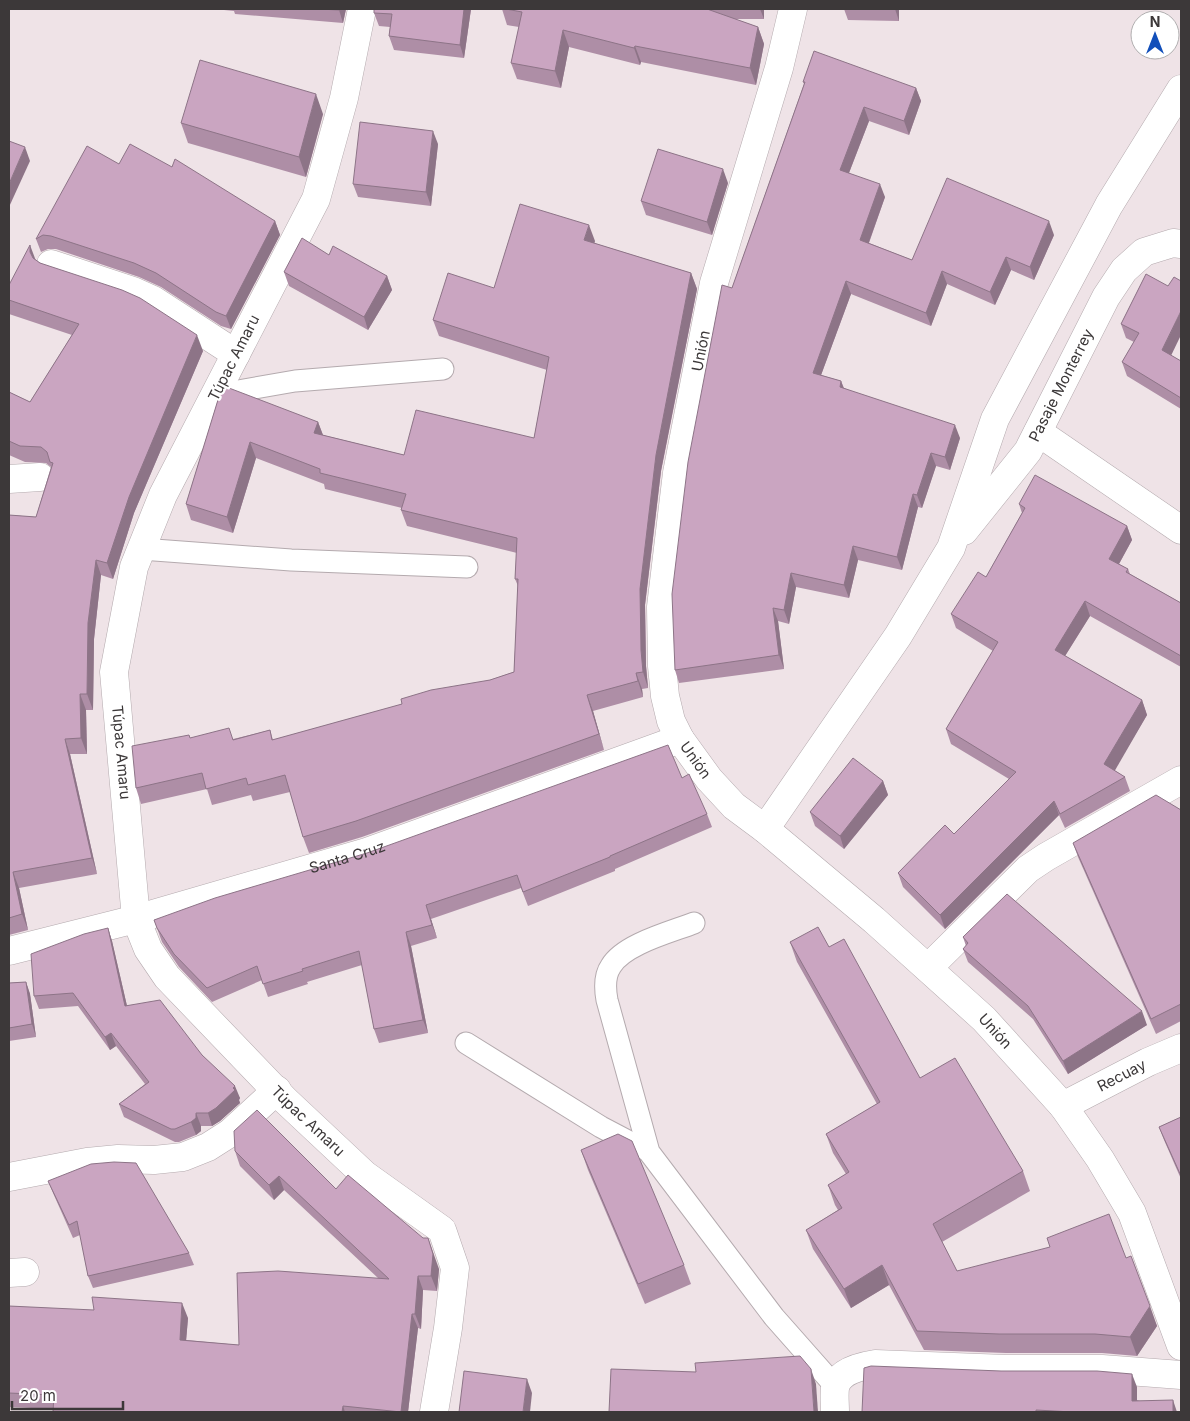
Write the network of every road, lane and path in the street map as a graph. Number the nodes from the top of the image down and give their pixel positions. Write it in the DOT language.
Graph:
graph roads {
  1 [pos="362,9"];
  2 [pos="793,9"];
  3 [pos="1181,89"];
  4 [pos="1181,244"];
  5 [pos="51,264"];
  6 [pos="236,354"];
  7 [pos="443,369"];
  8 [pos="215,395"];
  9 [pos="1038,432"];
  10 [pos="40,477"];
  11 [pos="9,479"];
  12 [pos="1181,530"];
  13 [pos="952,548"];
  14 [pos="141,549"];
  15 [pos="468,567"];
  16 [pos="680,739"];
  17 [pos="1181,780"];
  18 [pos="765,829"];
  19 [pos="136,919"];
  20 [pos="694,924"];
  21 [pos="9,952"];
  22 [pos="928,968"];
  23 [pos="466,1043"];
  24 [pos="1181,1048"];
  25 [pos="278,1090"];
  26 [pos="1063,1106"];
  27 [pos="649,1152"];
  28 [pos="9,1177"];
  29 [pos="1181,1346"];
  30 [pos="1181,1375"];
  31 [pos="835,1399"];
  32 [pos="434,1412"];
  1 -- 6 [label="street, Túpac Amaru"];
  2 -- 16 [label="street, Unión"];
  3 -- 13 [label="street"];
  4 -- 9 [label="street, Pasaje Monterrey"];
  5 -- 6 [label="street"];
  6 -- 8 [label="street, Túpac Amaru"];
  7 -- 8 [label="lane"];
  8 -- 14 [label="street, Túpac Amaru"];
  9 -- 12 [label="street"];
  9 -- 13 [label="street, Pasaje Monterrey"];
  10 -- 11 [label="street"];
  13 -- 18 [label="street"];
  14 -- 15 [label="lane"];
  14 -- 19 [label="street, Túpac Amaru"];
  16 -- 18 [label="street, Unión"];
  16 -- 19 [label="street, Santa Cruz"];
  17 -- 22 [label="street"];
  18 -- 22 [label="street, Unión"];
  19 -- 21 [label="street, Santa Cruz"];
  19 -- 25 [label="street, Túpac Amaru"];
  20 -- 27 [label="lane"];
  22 -- 26 [label="street, Unión"];
  23 -- 27 [label="lane"];
  24 -- 26 [label="street, Recuay"];
  25 -- 28 [label="street"];
  25 -- 32 [label="street, Túpac Amaru"];
  26 -- 29 [label="street, Unión"];
  27 -- 31 [label="lane"];
  30 -- 31 [label="street"];
}
